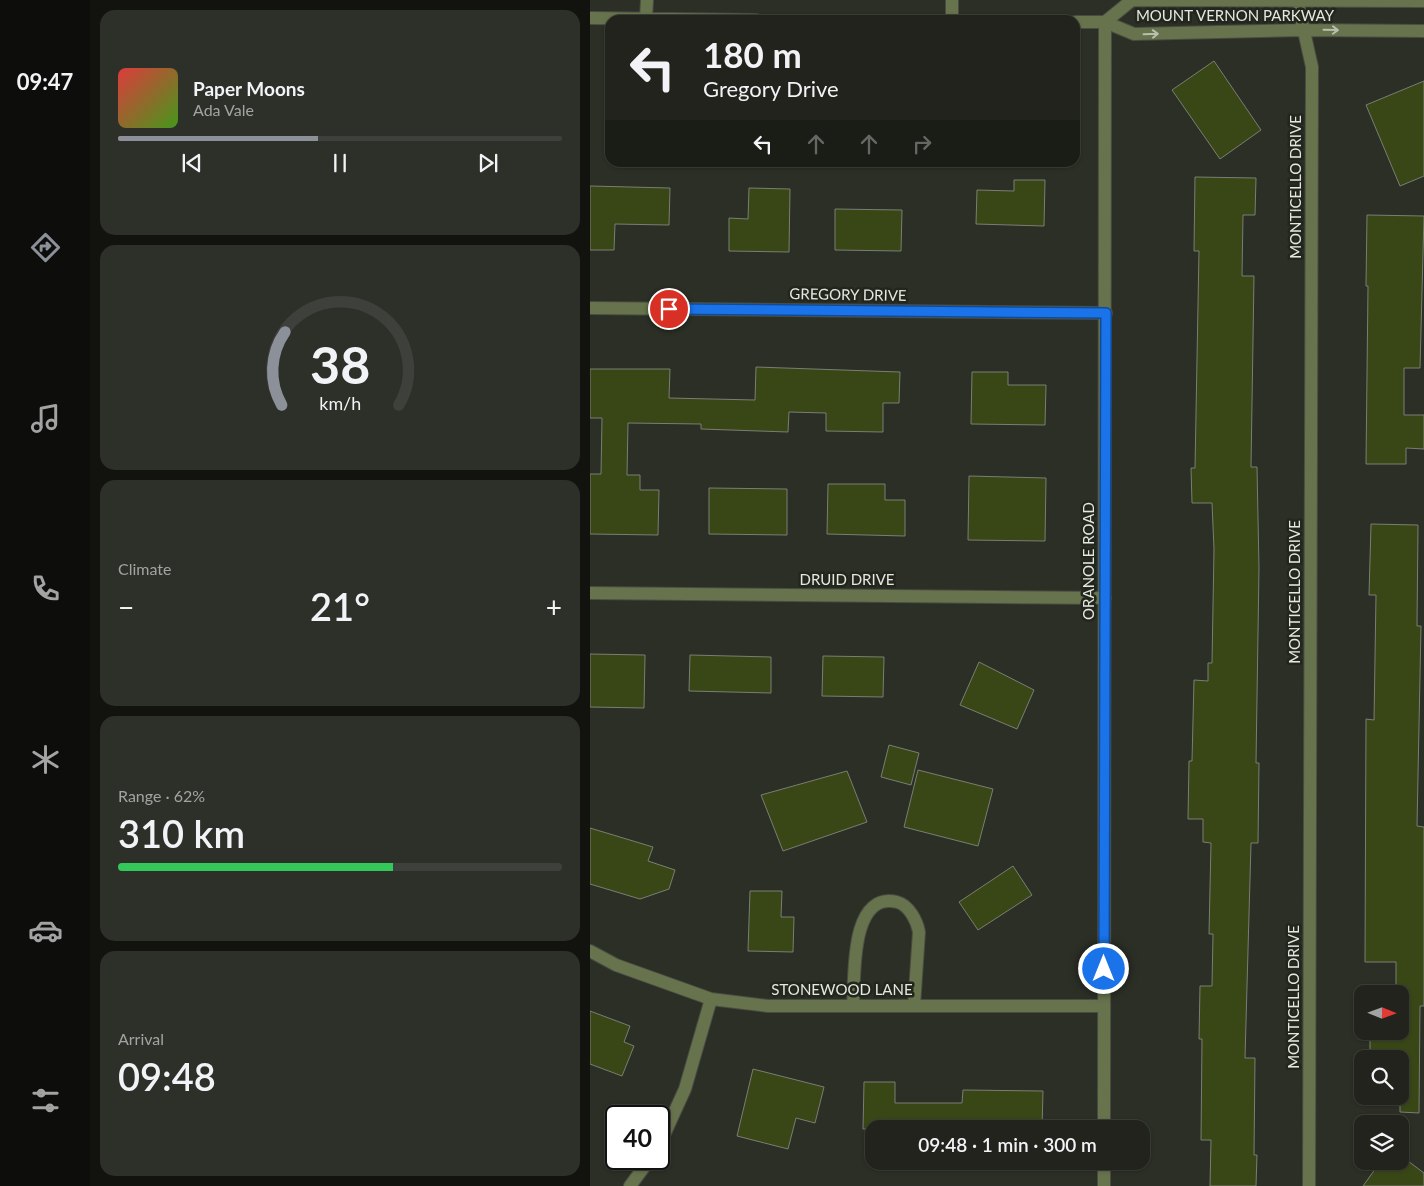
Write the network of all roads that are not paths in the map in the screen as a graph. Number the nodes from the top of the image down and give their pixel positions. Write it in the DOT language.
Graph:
graph roads {
  1 [pos="646,0"];
  2 [pos="952,0"];
  3 [pos="1298,1"];
  4 [pos="1424,1"];
  5 [pos="646,15"];
  6 [pos="952,15"];
  7 [pos="590,18"];
  8 [pos="605,18"];
  9 [pos="1080,22"];
  10 [pos="1105,22"];
  11 [pos="1304,30"];
  12 [pos="1424,31"];
  13 [pos="590,308"];
  14 [pos="1106,313"];
  15 [pos="590,593"];
  16 [pos="1105,598"];
  17 [pos="590,951"];
  18 [pos="711,999"];
  19 [pos="853,1006"];
  20 [pos="914,1006"];
  21 [pos="1103,1006"];
  22 [pos="1104,1120"];
  23 [pos="670,1122"];
  24 [pos="642,1170"];
  25 [pos="1104,1170"];
  26 [pos="630,1186"];
  27 [pos="1104,1186"];
  28 [pos="1309,1186"];
  1 -- 5 [label="street"];
  2 -- 6 [label="street"];
  3 -- 4 [label="street, MOUNT VERNON PARKWAY"];
  3 -- 10 [label="street, MOUNT VERNON PARKWAY"];
  3 -- 11 [label="street, MONTICELLO DRIVE"];
  7 -- 8 [label="street"];
  9 -- 10 [label="street"];
  10 -- 11 [label="street, MOUNT VERNON PARKWAY, one-way"];
  10 -- 14 [label="street, ORANOLE ROAD"];
  11 -- 12 [label="street, MOUNT VERNON PARKWAY, one-way"];
  11 -- 28 [label="street, MONTICELLO DRIVE"];
  13 -- 14 [label="street, GREGORY DRIVE"];
  14 -- 16 [label="street, ORANOLE ROAD"];
  15 -- 16 [label="street, DRUID DRIVE"];
  16 -- 21 [label="street, ORANOLE ROAD"];
  17 -- 18 [label="street, STONEWOOD LANE"];
  18 -- 19 [label="street, STONEWOOD LANE"];
  18 -- 23 [label="street"];
  19 -- 20 [label="street, STONEWOOD LANE"];
  19 -- 20 [label="street"];
  20 -- 21 [label="street, STONEWOOD LANE"];
  21 -- 22 [label="street, ORANOLE ROAD"];
  24 -- 26 [label="street"];
  25 -- 27 [label="street"];
}
